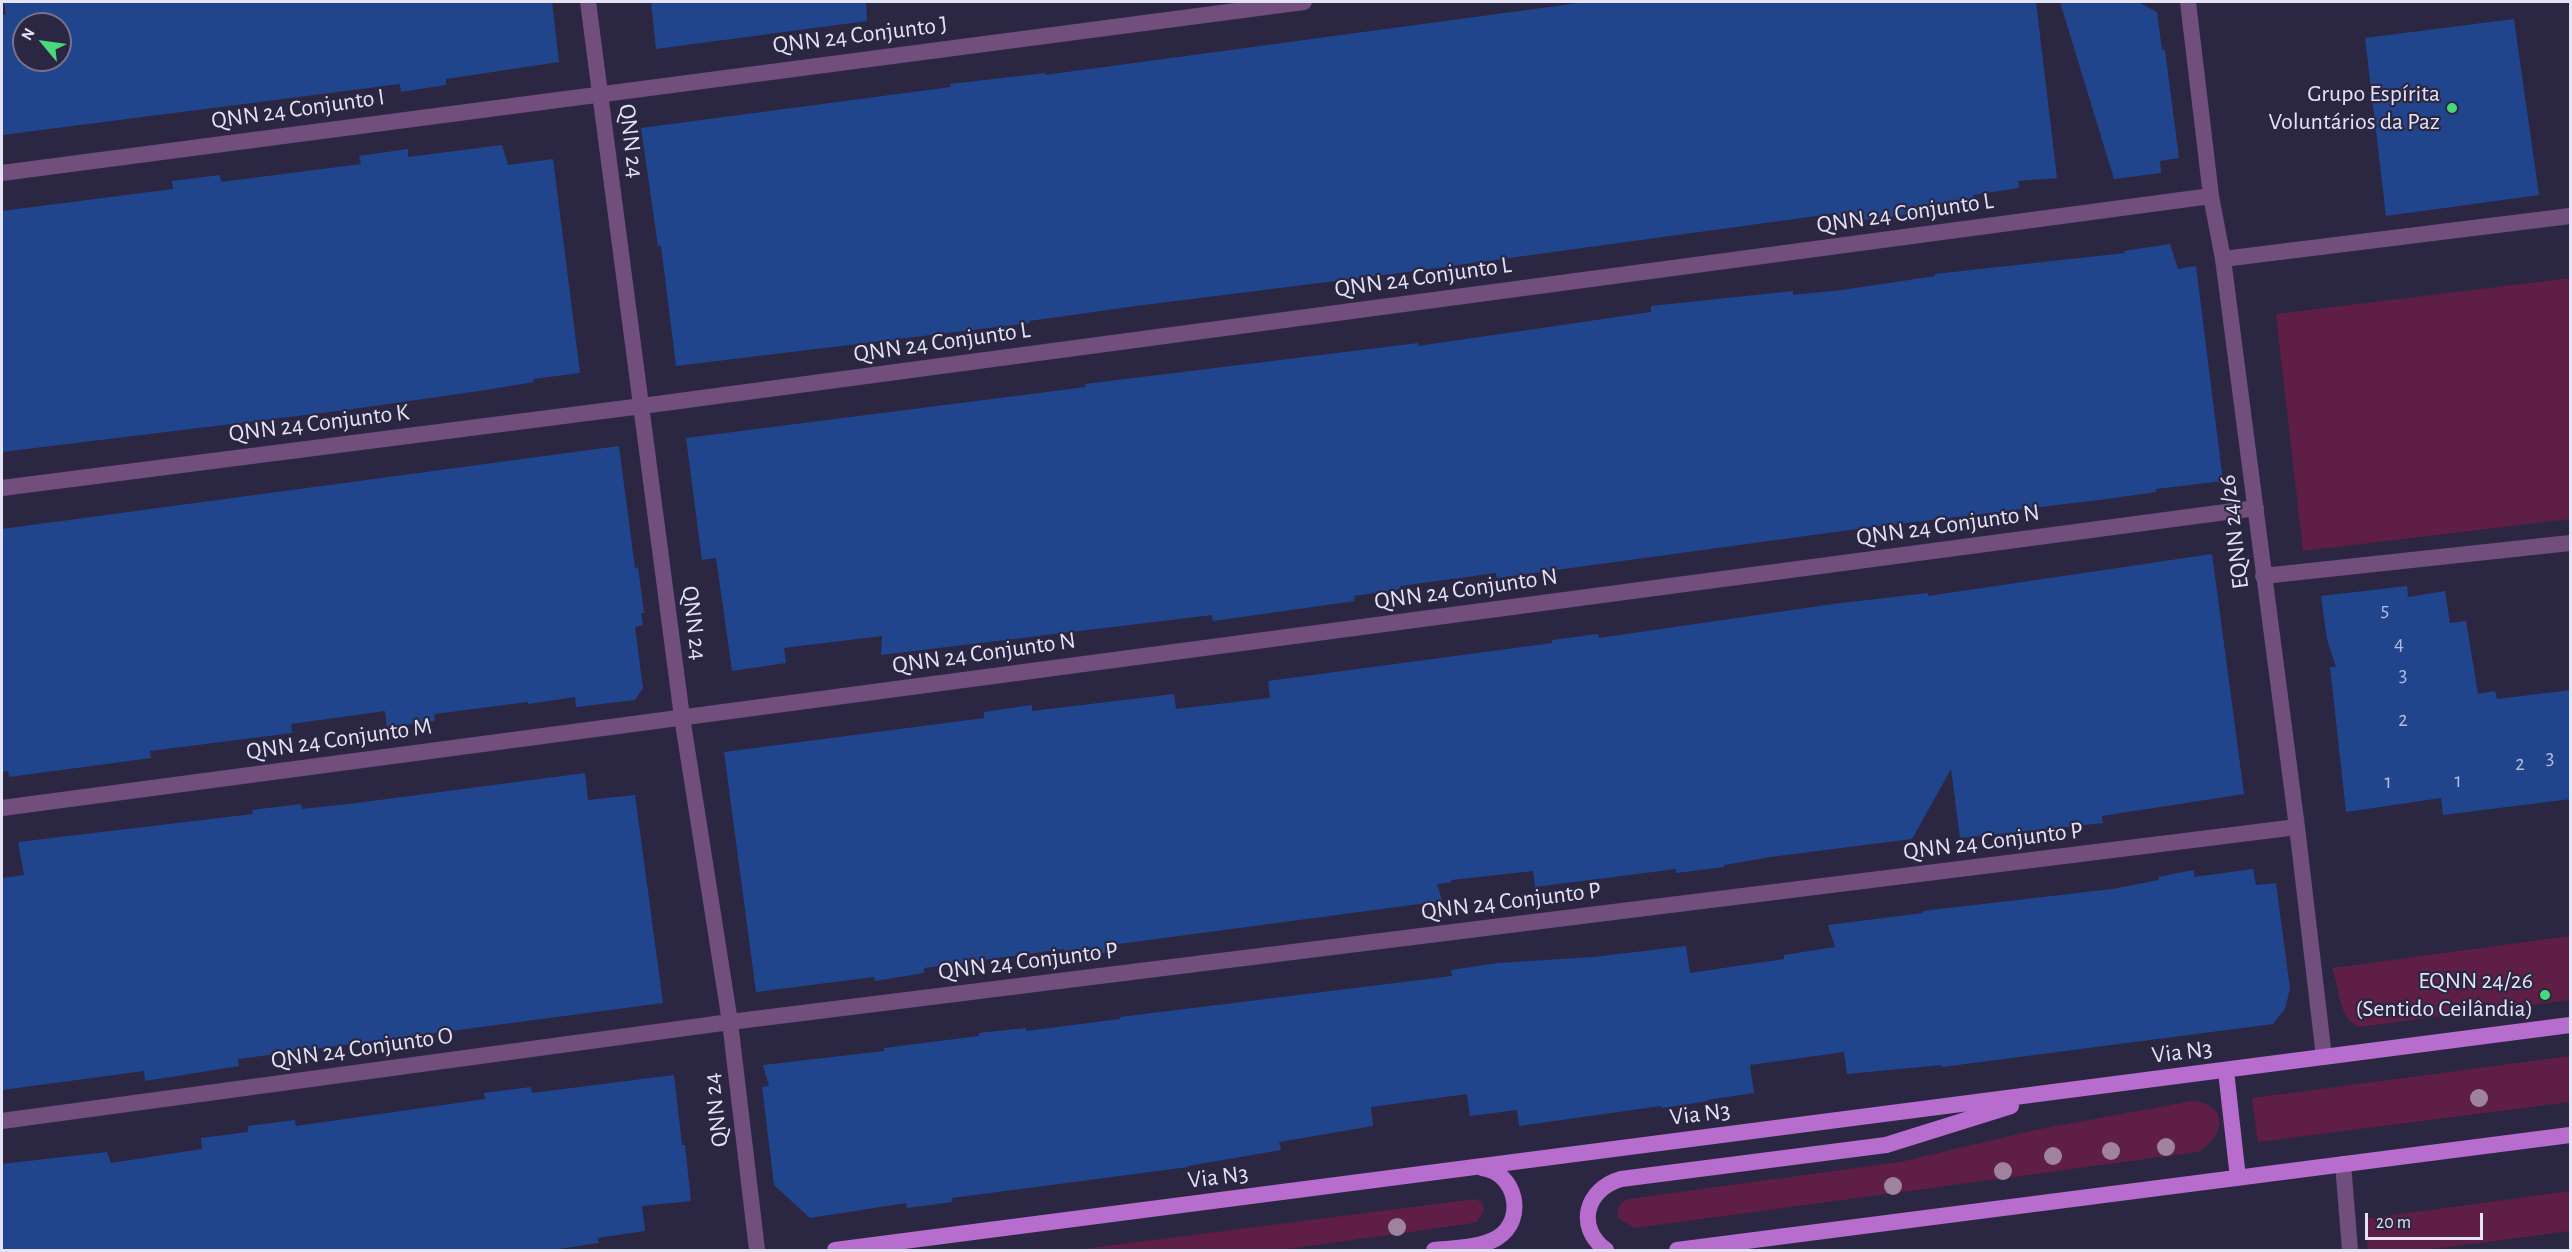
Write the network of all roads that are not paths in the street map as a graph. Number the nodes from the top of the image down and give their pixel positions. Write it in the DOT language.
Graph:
graph roads {
  1 [pos="588,2"];
  2 [pos="1304,2"];
  3 [pos="2188,2"];
  4 [pos="600,93"];
  5 [pos="2,173"];
  6 [pos="2211,196"];
  7 [pos="2571,216"];
  8 [pos="2223,259"];
  9 [pos="642,406"];
  10 [pos="2,488"];
  11 [pos="2256,508"];
  12 [pos="2571,543"];
  13 [pos="2263,576"];
  14 [pos="682,717"];
  15 [pos="2,808"];
  16 [pos="2297,827"];
  17 [pos="730,1023"];
  18 [pos="2571,1025"];
  19 [pos="2324,1057"];
  20 [pos="2226,1071"];
  21 [pos="2058,1092"];
  22 [pos="2,1121"];
  23 [pos="2571,1135"];
  24 [pos="2343,1164"];
  25 [pos="1473,1168"];
  26 [pos="2238,1178"];
  27 [pos="757,1251"];
  28 [pos="835,1251"];
  29 [pos="1434,1251"];
  30 [pos="1606,1251"];
  31 [pos="1677,1251"];
  32 [pos="2350,1251"];
  1 -- 4 [label="street, QNN 24"];
  2 -- 4 [label="street, QNN 24 Conjunto J"];
  3 -- 6 [label="street, EQNN 24/26"];
  4 -- 5 [label="street, QNN 24 Conjunto I"];
  4 -- 9 [label="street, QNN 24"];
  6 -- 8 [label="street, EQNN 24/26"];
  6 -- 9 [label="street, QNN 24 Conjunto L"];
  7 -- 8 [label="street"];
  8 -- 11 [label="street, EQNN 24/26"];
  9 -- 10 [label="street, QNN 24 Conjunto K"];
  9 -- 14 [label="street, QNN 24"];
  11 -- 13 [label="street, EQNN 24/26"];
  11 -- 14 [label="street, QNN 24 Conjunto N"];
  12 -- 13 [label="street"];
  13 -- 16 [label="street, EQNN 24/26"];
  14 -- 15 [label="street, QNN 24 Conjunto M"];
  14 -- 17 [label="street, QNN 24"];
  16 -- 17 [label="street, QNN 24 Conjunto P"];
  16 -- 19 [label="street, EQNN 24/26"];
  17 -- 22 [label="street, QNN 24 Conjunto O"];
  17 -- 27 [label="street, QNN 24"];
  18 -- 19 [label="main road, Via N3"];
  19 -- 20 [label="main road, Via N3"];
  20 -- 21 [label="main road, Via N3"];
  20 -- 26 [label="main road"];
  21 -- 25 [label="main road, Via N3"];
  21 -- 30 [label="main road"];
  23 -- 24 [label="main road"];
  24 -- 26 [label="main road"];
  24 -- 32 [label="street"];
  25 -- 28 [label="main road, Via N3"];
  25 -- 29 [label="main road"];
  26 -- 31 [label="main road"];
}
